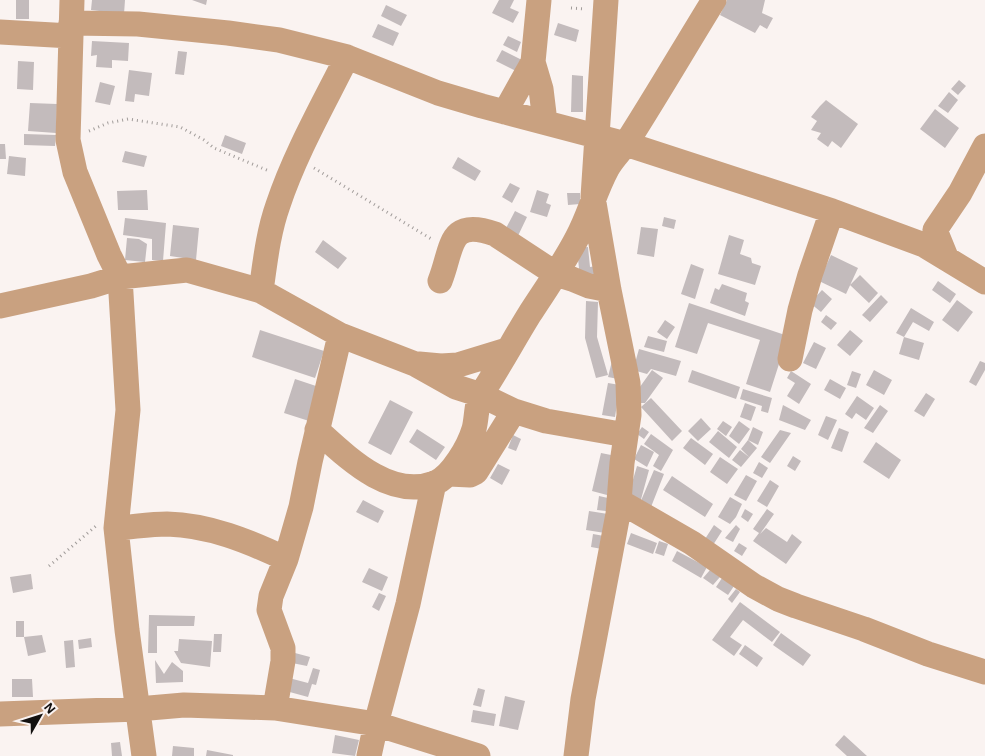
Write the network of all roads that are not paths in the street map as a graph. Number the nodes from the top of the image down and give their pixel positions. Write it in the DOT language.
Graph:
graph roads {
  1 [pos="539,0"];
  2 [pos="606,0"];
  3 [pos="714,0"];
  4 [pos="71,20"];
  5 [pos="0,32"];
  6 [pos="347,57"];
  7 [pos="533,62"];
  8 [pos="505,112"];
  9 [pos="545,122"];
  10 [pos="597,135"];
  11 [pos="626,144"];
  12 [pos="985,146"];
  13 [pos="593,198"];
  14 [pos="832,211"];
  15 [pos="935,230"];
  16 [pos="902,236"];
  17 [pos="946,257"];
  18 [pos="556,274"];
  19 [pos="120,277"];
  20 [pos="440,281"];
  21 [pos="985,282"];
  22 [pos="609,290"];
  23 [pos="261,291"];
  24 [pos="0,306"];
  25 [pos="340,335"];
  26 [pos="507,350"];
  27 [pos="790,359"];
  28 [pos="415,364"];
  29 [pos="481,395"];
  30 [pos="514,412"];
  31 [pos="317,430"];
  32 [pos="626,435"];
  33 [pos="441,478"];
  34 [pos="620,501"];
  35 [pos="118,517"];
  36 [pos="286,559"];
  37 [pos="985,672"];
  38 [pos="275,708"];
  39 [pos="138,709"];
  40 [pos="0,714"];
  41 [pos="376,724"];
  42 [pos="144,756"];
  43 [pos="369,756"];
  44 [pos="478,756"];
  45 [pos="576,756"];
  1 -- 7 [label="street"];
  2 -- 10 [label="street"];
  3 -- 11 [label="street"];
  4 -- 5 [label="street"];
  4 -- 6 [label="street"];
  4 -- 19 [label="street"];
  6 -- 8 [label="street"];
  6 -- 23 [label="street"];
  7 -- 8 [label="street"];
  7 -- 9 [label="street"];
  8 -- 9 [label="street"];
  9 -- 10 [label="street"];
  10 -- 11 [label="street"];
  10 -- 13 [label="street"];
  11 -- 13 [label="street"];
  11 -- 14 [label="street"];
  12 -- 15 [label="street"];
  13 -- 18 [label="street"];
  13 -- 22 [label="street"];
  14 -- 16 [label="street"];
  14 -- 27 [label="street"];
  15 -- 16 [label="street"];
  15 -- 17 [label="street"];
  16 -- 17 [label="street"];
  17 -- 21 [label="street"];
  18 -- 20 [label="street"];
  18 -- 22 [label="street"];
  18 -- 26 [label="street"];
  19 -- 23 [label="street"];
  19 -- 24 [label="street"];
  19 -- 35 [label="street"];
  22 -- 32 [label="street"];
  23 -- 25 [label="street"];
  25 -- 28 [label="street"];
  25 -- 31 [label="street"];
  26 -- 28 [label="street"];
  26 -- 29 [label="street"];
  28 -- 29 [label="street"];
  29 -- 30 [label="street"];
  29 -- 33 [label="street"];
  30 -- 32 [label="street"];
  30 -- 33 [label="street"];
  31 -- 33 [label="street"];
  31 -- 36 [label="street"];
  32 -- 34 [label="street"];
  33 -- 41 [label="street"];
  34 -- 37 [label="street"];
  34 -- 45 [label="street"];
  35 -- 36 [label="street"];
  35 -- 39 [label="street"];
  36 -- 38 [label="street"];
  38 -- 39 [label="street"];
  38 -- 41 [label="street"];
  39 -- 40 [label="street"];
  39 -- 42 [label="street"];
  41 -- 43 [label="street"];
  41 -- 44 [label="street"];
}
